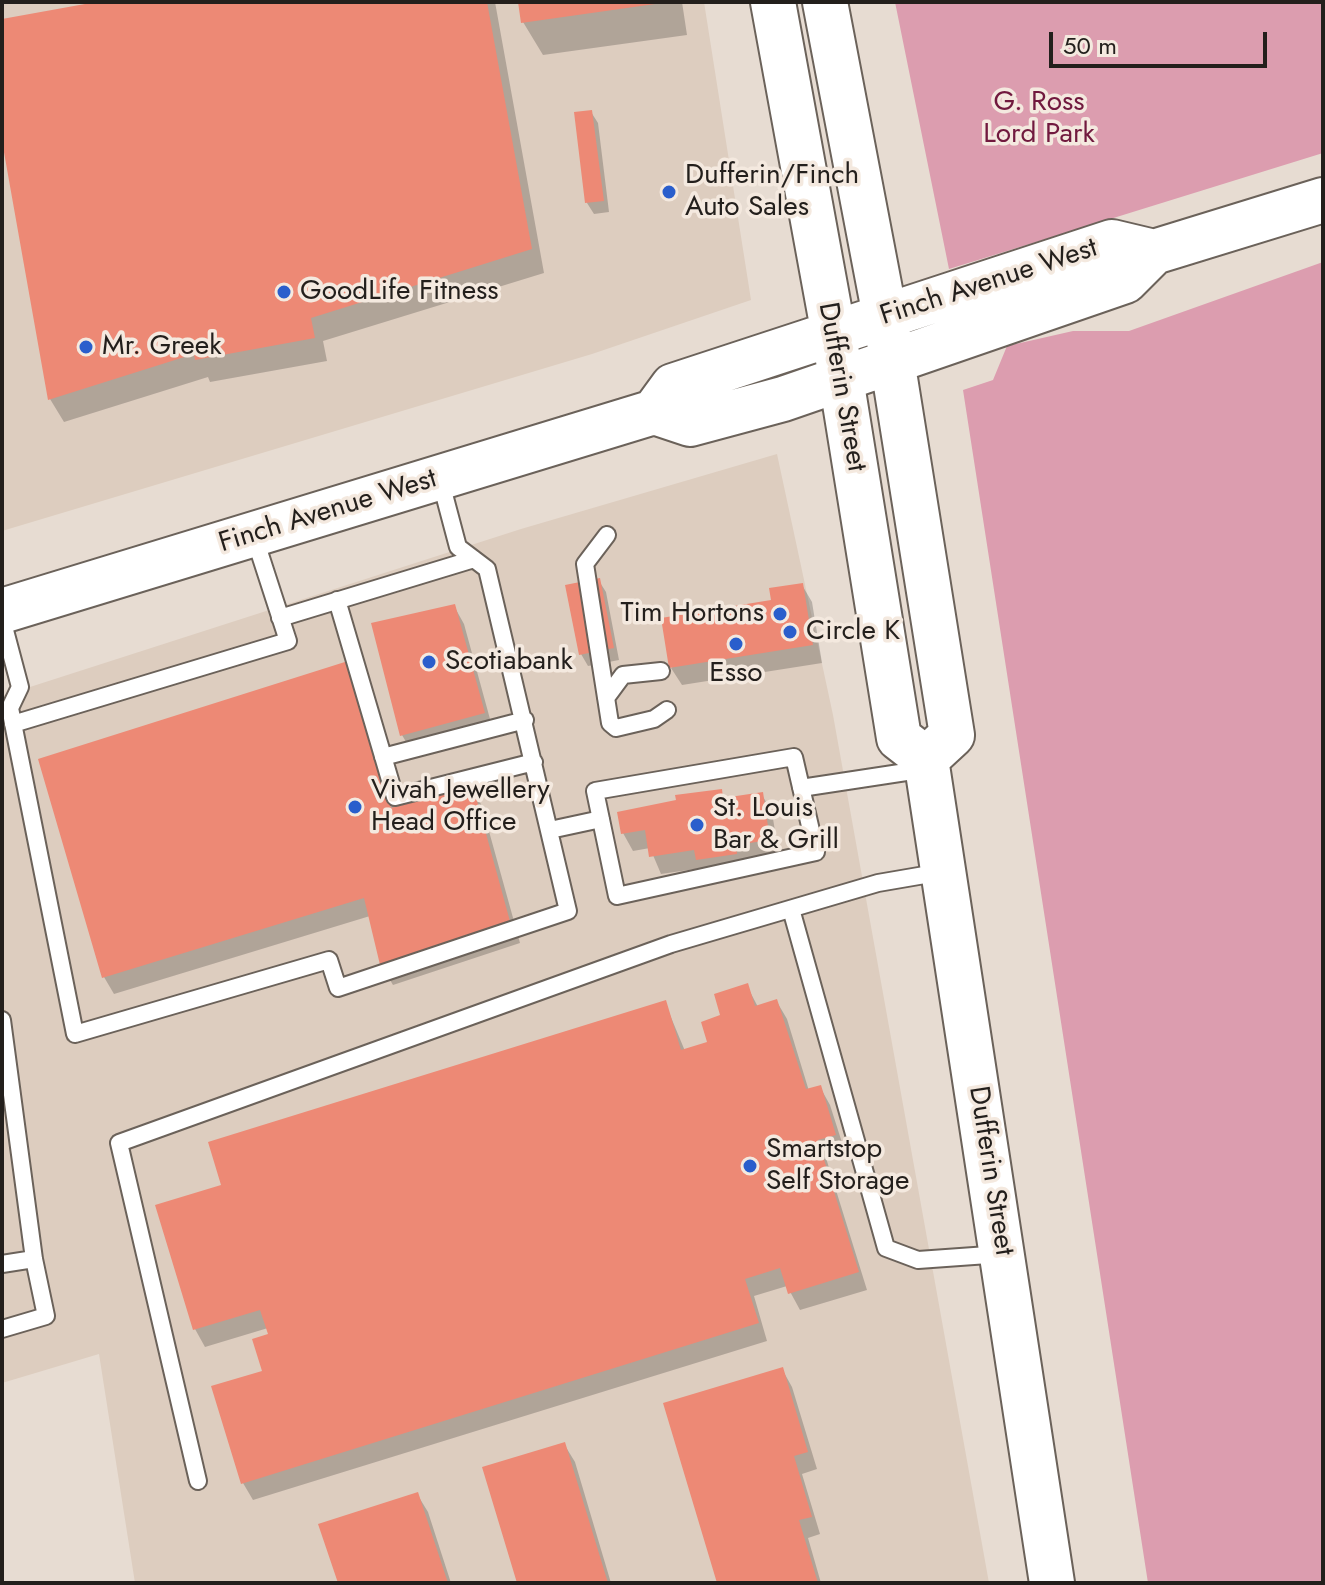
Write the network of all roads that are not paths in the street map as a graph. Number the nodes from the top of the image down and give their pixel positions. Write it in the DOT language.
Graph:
graph roads {
  1 [pos="773,2"];
  2 [pos="825,2"];
  3 [pos="1323,200"];
  4 [pos="1154,252"];
  5 [pos="885,316"];
  6 [pos="834,335"];
  7 [pos="891,363"];
  8 [pos="842,381"];
  9 [pos="654,412"];
  10 [pos="440,477"];
  11 [pos="254,534"];
  12 [pos="607,535"];
  13 [pos="474,559"];
  14 [pos="337,600"];
  15 [pos="2,611"];
  16 [pos="280,618"];
  17 [pos="2,619"];
  18 [pos="661,671"];
  19 [pos="606,698"];
  20 [pos="667,710"];
  21 [pos="525,720"];
  22 [pos="13,724"];
  23 [pos="383,757"];
  24 [pos="534,762"];
  25 [pos="927,764"];
  26 [pos="801,788"];
  27 [pos="601,819"];
  28 [pos="550,830"];
  29 [pos="943,872"];
  30 [pos="791,909"];
  31 [pos="2,1020"];
  32 [pos="1003,1254"];
  33 [pos="34,1259"];
  34 [pos="2,1264"];
  35 [pos="2,1329"];
  36 [pos="198,1481"];
  37 [pos="1052,1583"];
  1 -- 6 [label="main road, Dufferin Street"];
  2 -- 5 [label="main road, Dufferin Street"];
  3 -- 4 [label="main road, Finch Avenue West"];
  4 -- 5 [label="main road, Finch Avenue West"];
  4 -- 7 [label="main road, Finch Avenue West"];
  5 -- 6 [label="main road, Finch Avenue West"];
  5 -- 7 [label="main road, Dufferin Street"];
  6 -- 8 [label="main road, Dufferin Street"];
  6 -- 9 [label="main road, Finch Avenue West"];
  7 -- 8 [label="main road, Finch Avenue West"];
  7 -- 25 [label="main road, Dufferin Street"];
  8 -- 9 [label="main road, Finch Avenue West"];
  8 -- 25 [label="main road, Dufferin Street"];
  9 -- 10 [label="main road, Finch Avenue West"];
  10 -- 11 [label="main road, Finch Avenue West"];
  10 -- 13 [label="lane"];
  11 -- 15 [label="main road, Finch Avenue West"];
  11 -- 16 [label="lane"];
  12 -- 19 [label="lane"];
  13 -- 14 [label="lane"];
  13 -- 21 [label="lane"];
  14 -- 16 [label="lane"];
  14 -- 23 [label="lane"];
  16 -- 22 [label="lane"];
  17 -- 22 [label="lane"];
  18 -- 19 [label="lane"];
  19 -- 20 [label="lane"];
  21 -- 23 [label="lane"];
  21 -- 24 [label="lane"];
  22 -- 28 [label="lane"];
  23 -- 24 [label="lane"];
  24 -- 28 [label="lane"];
  25 -- 26 [label="lane"];
  25 -- 29 [label="main road, Dufferin Street"];
  26 -- 27 [label="lane"];
  26 -- 27 [label="lane"];
  27 -- 28 [label="lane"];
  29 -- 30 [label="lane"];
  29 -- 32 [label="main road, Dufferin Street"];
  30 -- 32 [label="lane"];
  30 -- 36 [label="lane"];
  31 -- 33 [label="lane"];
  32 -- 37 [label="main road, Dufferin Street"];
  33 -- 34 [label="lane"];
  33 -- 35 [label="lane"];
}
